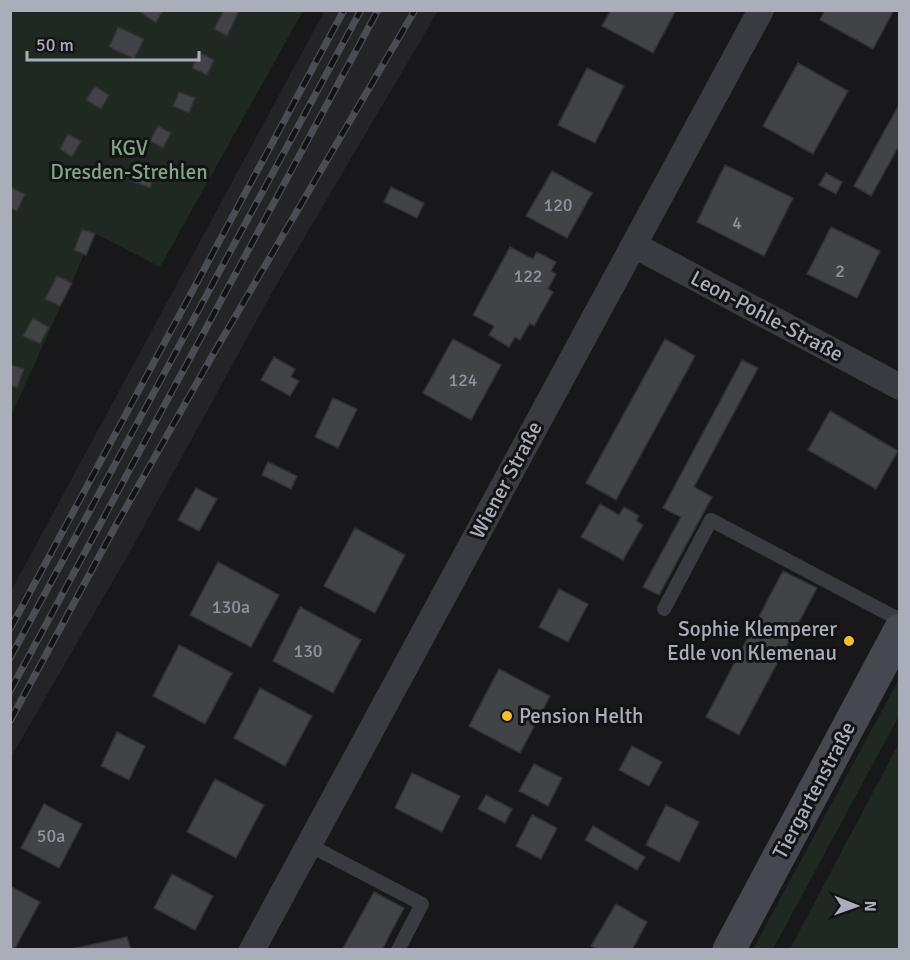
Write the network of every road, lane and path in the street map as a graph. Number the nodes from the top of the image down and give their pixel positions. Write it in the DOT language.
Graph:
graph roads {
  1 [pos="761,10"];
  2 [pos="634,245"];
  3 [pos="900,387"];
  4 [pos="664,609"];
  5 [pos="900,620"];
  6 [pos="900,630"];
  7 [pos="309,845"];
  8 [pos="252,950"];
  9 [pos="398,950"];
  10 [pos="729,950"];
  1 -- 2 [label="street, Wiener Straße"];
  2 -- 3 [label="street, Leon-Pohle-Straße"];
  2 -- 7 [label="street, Wiener Straße"];
  4 -- 5 [label="lane"];
  6 -- 10 [label="main road, Tiergartenstraße"];
  7 -- 8 [label="street, Wiener Straße"];
  7 -- 9 [label="lane"];
}
